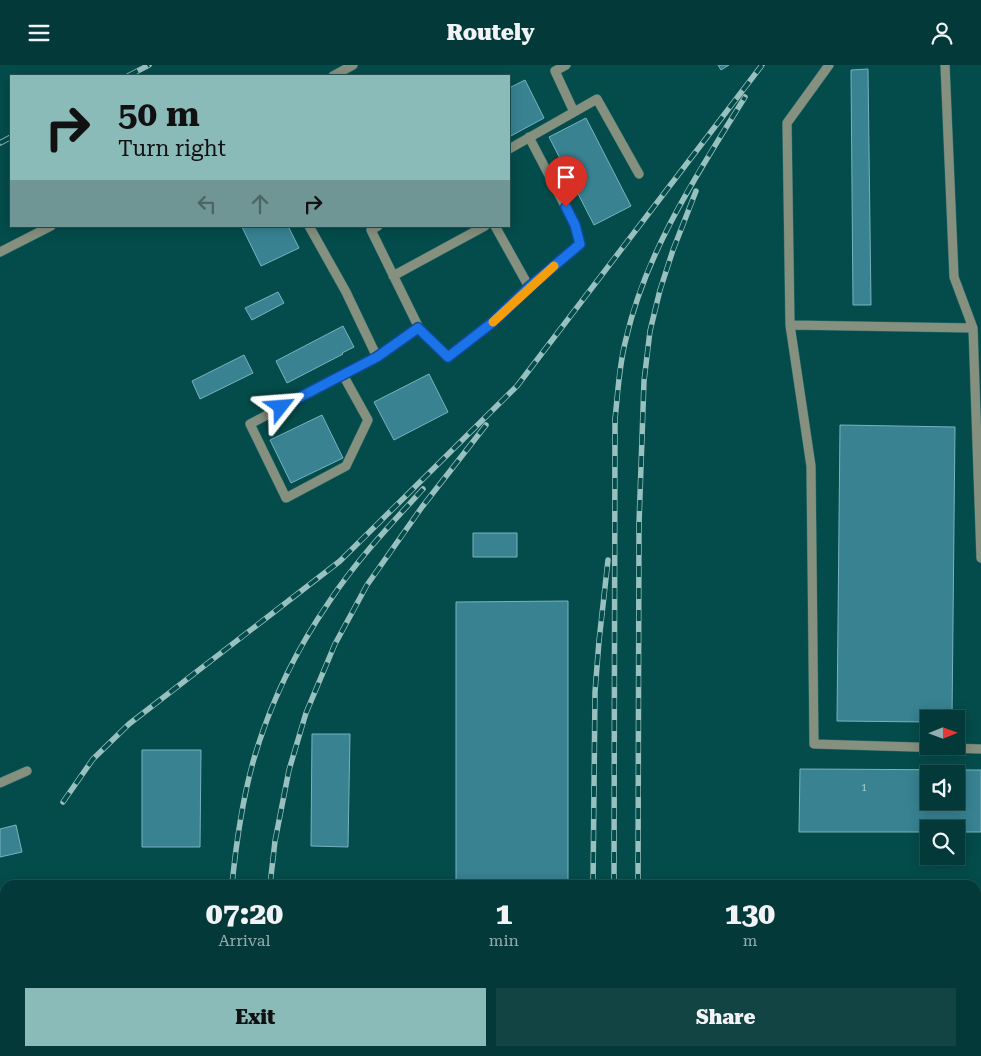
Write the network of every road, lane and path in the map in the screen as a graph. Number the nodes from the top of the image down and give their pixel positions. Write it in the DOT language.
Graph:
graph roads {
  1 [pos="353,65"];
  2 [pos="566,65"];
  3 [pos="829,65"];
  4 [pos="945,65"];
  5 [pos="335,75"];
  6 [pos="574,112"];
  7 [pos="529,137"];
  8 [pos="510,148"];
  9 [pos="638,174"];
  10 [pos="49,227"];
  11 [pos="311,227"];
  12 [pos="377,227"];
  13 [pos="483,227"];
  14 [pos="496,227"];
  15 [pos="0,252"];
  16 [pos="393,276"];
  17 [pos="529,287"];
  18 [pos="790,325"];
  19 [pos="418,328"];
  20 [pos="973,328"];
  21 [pos="377,357"];
  22 [pos="343,375"];
  23 [pos="981,558"];
  24 [pos="981,749"];
  25 [pos="27,771"];
  26 [pos="0,783"];
  1 -- 5 [label="lane"];
  2 -- 6 [label="lane"];
  3 -- 18 [label="lane"];
  4 -- 20 [label="lane"];
  6 -- 7 [label="lane"];
  6 -- 9 [label="lane"];
  7 -- 8 [label="lane"];
  7 -- 17 [label="lane"];
  10 -- 15 [label="lane"];
  11 -- 21 [label="lane"];
  12 -- 16 [label="lane"];
  13 -- 16 [label="lane"];
  14 -- 17 [label="lane"];
  16 -- 19 [label="lane"];
  17 -- 19 [label="lane"];
  18 -- 20 [label="lane"];
  18 -- 24 [label="lane"];
  19 -- 21 [label="lane"];
  20 -- 23 [label="lane"];
  21 -- 22 [label="lane"];
  22 -- 22 [label="lane"];
  25 -- 26 [label="lane"];
}
